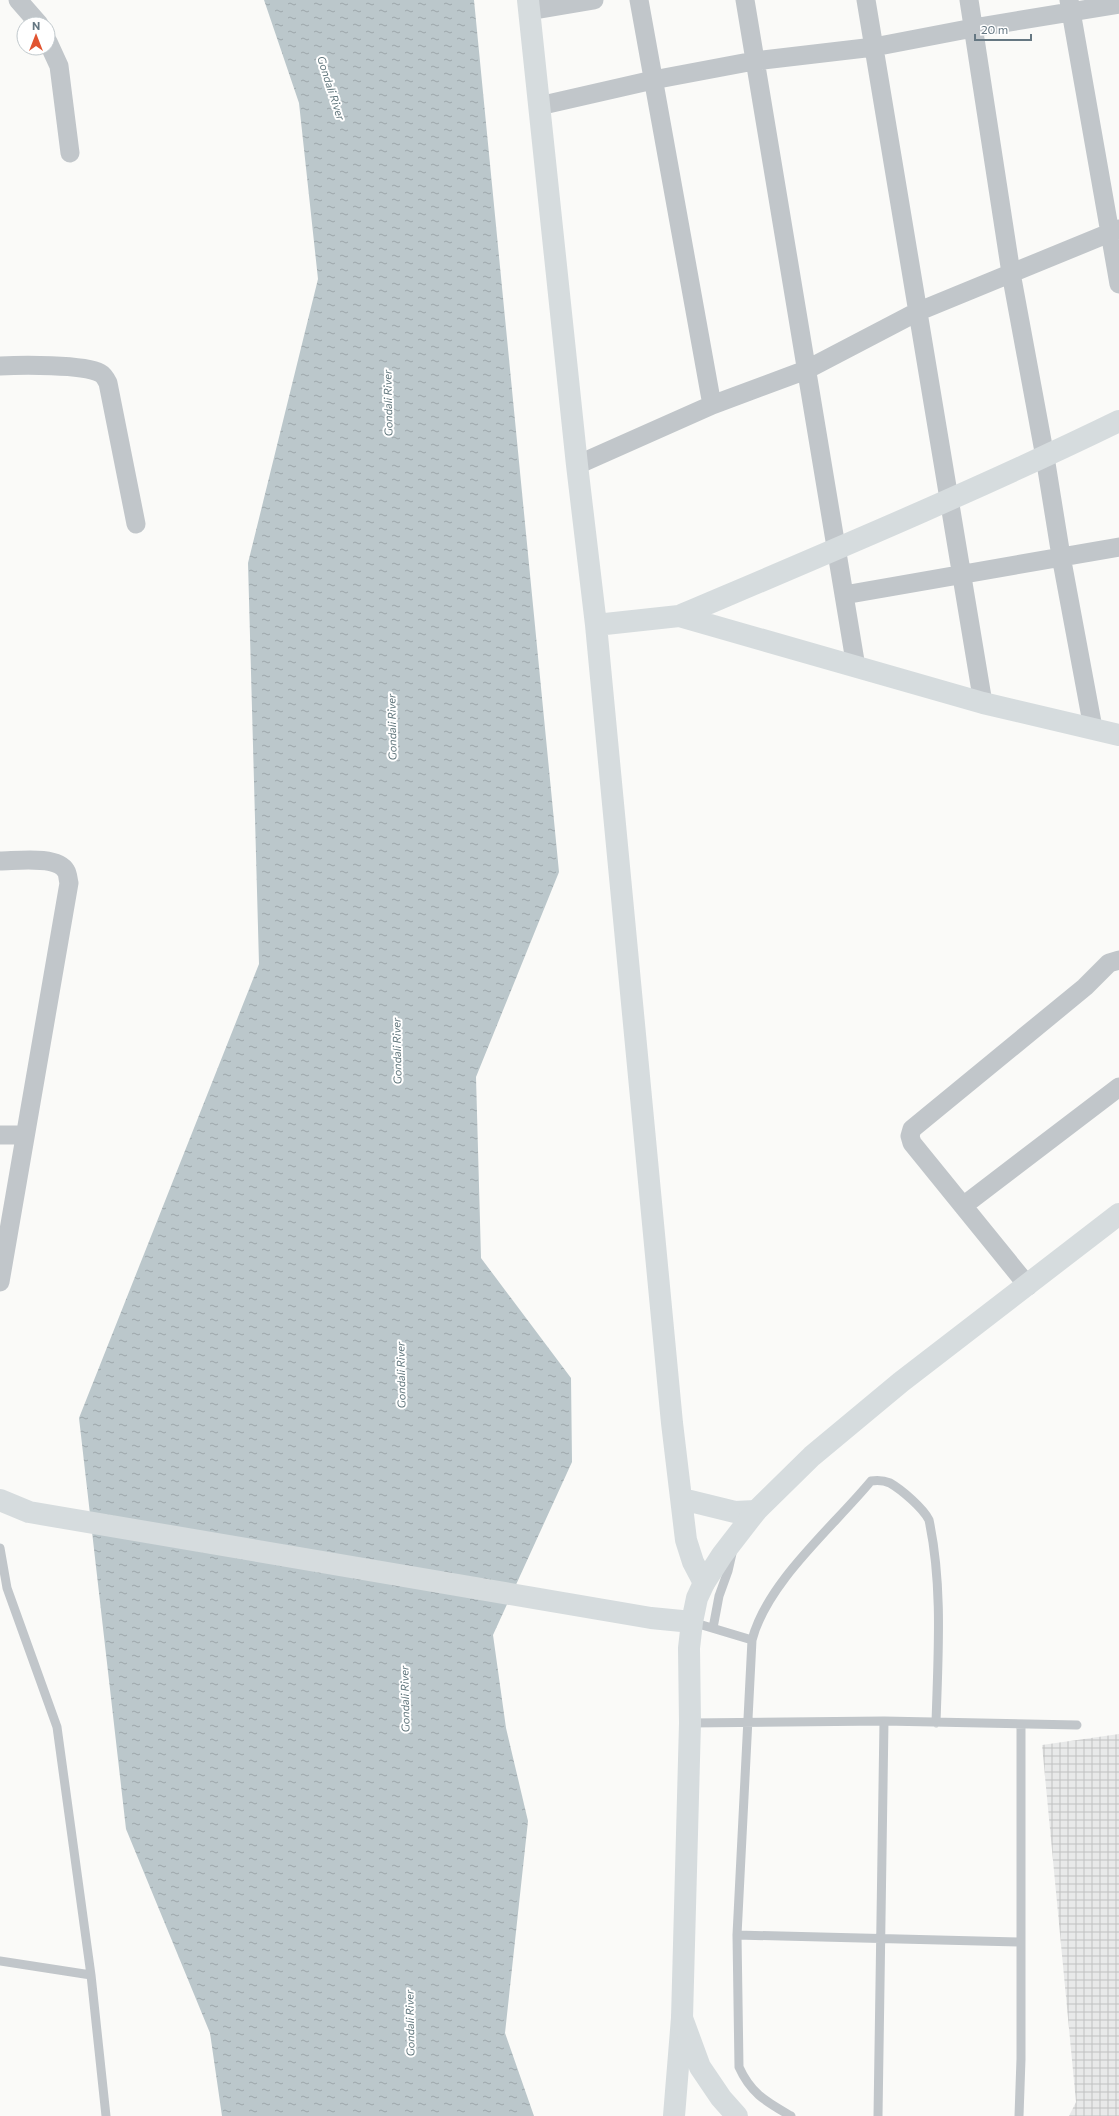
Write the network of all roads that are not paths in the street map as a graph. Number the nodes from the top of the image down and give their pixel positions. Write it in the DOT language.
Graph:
graph roads {
  1 [pos="18,0"];
  2 [pos="594,0"];
  3 [pos="639,0"];
  4 [pos="745,0"];
  5 [pos="866,0"];
  6 [pos="969,0"];
  7 [pos="1119,4"];
  8 [pos="529,5"];
  9 [pos="1070,7"];
  10 [pos="32,16"];
  11 [pos="973,28"];
  12 [pos="874,47"];
  13 [pos="54,56"];
  14 [pos="754,61"];
  15 [pos="653,80"];
  16 [pos="539,106"];
  17 [pos="70,153"];
  18 [pos="1115,230"];
  19 [pos="1010,273"];
  20 [pos="1119,284"];
  21 [pos="917,312"];
  22 [pos="0,366"];
  23 [pos="806,370"];
  24 [pos="712,406"];
  25 [pos="1119,421"];
  26 [pos="1045,457"];
  27 [pos="577,466"];
  28 [pos="948,500"];
  29 [pos="136,524"];
  30 [pos="1119,547"];
  31 [pos="836,549"];
  32 [pos="1061,556"];
  33 [pos="960,574"];
  34 [pos="844,595"];
  35 [pos="679,616"];
  36 [pos="596,625"];
  37 [pos="856,667"];
  38 [pos="982,702"];
  39 [pos="1092,728"];
  40 [pos="1119,735"];
  41 [pos="0,861"];
  42 [pos="1119,960"];
  43 [pos="1119,1087"];
  44 [pos="0,1135"];
  45 [pos="24,1135"];
  46 [pos="964,1206"];
  47 [pos="1119,1214"];
  48 [pos="0,1282"];
  49 [pos="1028,1286"];
  50 [pos="682,1499"];
  51 [pos="0,1500"];
  52 [pos="756,1511"];
  53 [pos="734,1540"];
  54 [pos="0,1548"];
  55 [pos="704,1583"];
  56 [pos="692,1622"];
  57 [pos="714,1628"];
  58 [pos="752,1640"];
  59 [pos="884,1721"];
  60 [pos="748,1722"];
  61 [pos="690,1723"];
  62 [pos="936,1723"];
  63 [pos="1021,1725"];
  64 [pos="1077,1725"];
  65 [pos="737,1936"];
  66 [pos="880,1940"];
  67 [pos="1021,1942"];
  68 [pos="0,1961"];
  69 [pos="90,1975"];
  70 [pos="682,2018"];
  71 [pos="106,2116"];
  72 [pos="674,2116"];
  73 [pos="737,2116"];
  74 [pos="791,2116"];
  75 [pos="878,2116"];
  76 [pos="1019,2116"];
  1 -- 10 [label="street"];
  2 -- 8 [label="street"];
  3 -- 15 [label="street"];
  4 -- 14 [label="street"];
  5 -- 12 [label="street"];
  6 -- 11 [label="street"];
  7 -- 9 [label="street"];
  8 -- 16 [label="main road"];
  9 -- 11 [label="street"];
  9 -- 18 [label="street"];
  11 -- 12 [label="street"];
  11 -- 19 [label="street"];
  12 -- 14 [label="street"];
  12 -- 21 [label="street"];
  13 -- 17 [label="street"];
  14 -- 15 [label="street"];
  14 -- 23 [label="street"];
  15 -- 16 [label="street"];
  15 -- 24 [label="street"];
  16 -- 27 [label="main road"];
  18 -- 19 [label="street"];
  18 -- 20 [label="street"];
  19 -- 21 [label="street"];
  19 -- 26 [label="street"];
  21 -- 23 [label="street"];
  21 -- 28 [label="street"];
  22 -- 29 [label="street"];
  23 -- 24 [label="street"];
  23 -- 31 [label="street"];
  24 -- 27 [label="street"];
  25 -- 26 [label="main road"];
  26 -- 28 [label="main road"];
  26 -- 32 [label="street"];
  27 -- 36 [label="main road"];
  28 -- 31 [label="main road"];
  28 -- 33 [label="street"];
  30 -- 32 [label="street"];
  31 -- 34 [label="street"];
  31 -- 35 [label="main road"];
  32 -- 33 [label="street"];
  32 -- 39 [label="street"];
  33 -- 34 [label="street"];
  33 -- 38 [label="street"];
  34 -- 37 [label="street"];
  35 -- 36 [label="main road"];
  35 -- 37 [label="main road"];
  36 -- 50 [label="main road"];
  37 -- 38 [label="main road"];
  38 -- 39 [label="main road"];
  39 -- 40 [label="main road"];
  41 -- 45 [label="street"];
  42 -- 46 [label="street"];
  43 -- 46 [label="street"];
  44 -- 45 [label="street"];
  45 -- 48 [label="street"];
  46 -- 49 [label="street"];
  47 -- 49 [label="main road"];
  49 -- 52 [label="main road"];
  50 -- 52 [label="main road"];
  50 -- 55 [label="main road"];
  51 -- 56 [label="main road"];
  52 -- 53 [label="main road"];
  53 -- 55 [label="main road"];
  53 -- 57 [label="lane"];
  54 -- 69 [label="lane"];
  55 -- 56 [label="main road"];
  56 -- 57 [label="lane"];
  56 -- 61 [label="main road"];
  57 -- 58 [label="lane"];
  58 -- 60 [label="lane"];
  58 -- 62 [label="lane"];
  59 -- 60 [label="lane"];
  59 -- 62 [label="lane"];
  59 -- 66 [label="lane"];
  60 -- 61 [label="lane"];
  60 -- 65 [label="lane"];
  61 -- 70 [label="main road"];
  62 -- 63 [label="lane"];
  63 -- 64 [label="lane"];
  63 -- 67 [label="lane"];
  65 -- 66 [label="lane"];
  65 -- 74 [label="lane"];
  66 -- 67 [label="lane"];
  66 -- 75 [label="lane"];
  67 -- 76 [label="lane"];
  68 -- 69 [label="lane"];
  69 -- 71 [label="lane"];
  70 -- 72 [label="main road"];
  70 -- 73 [label="main road"];
}
